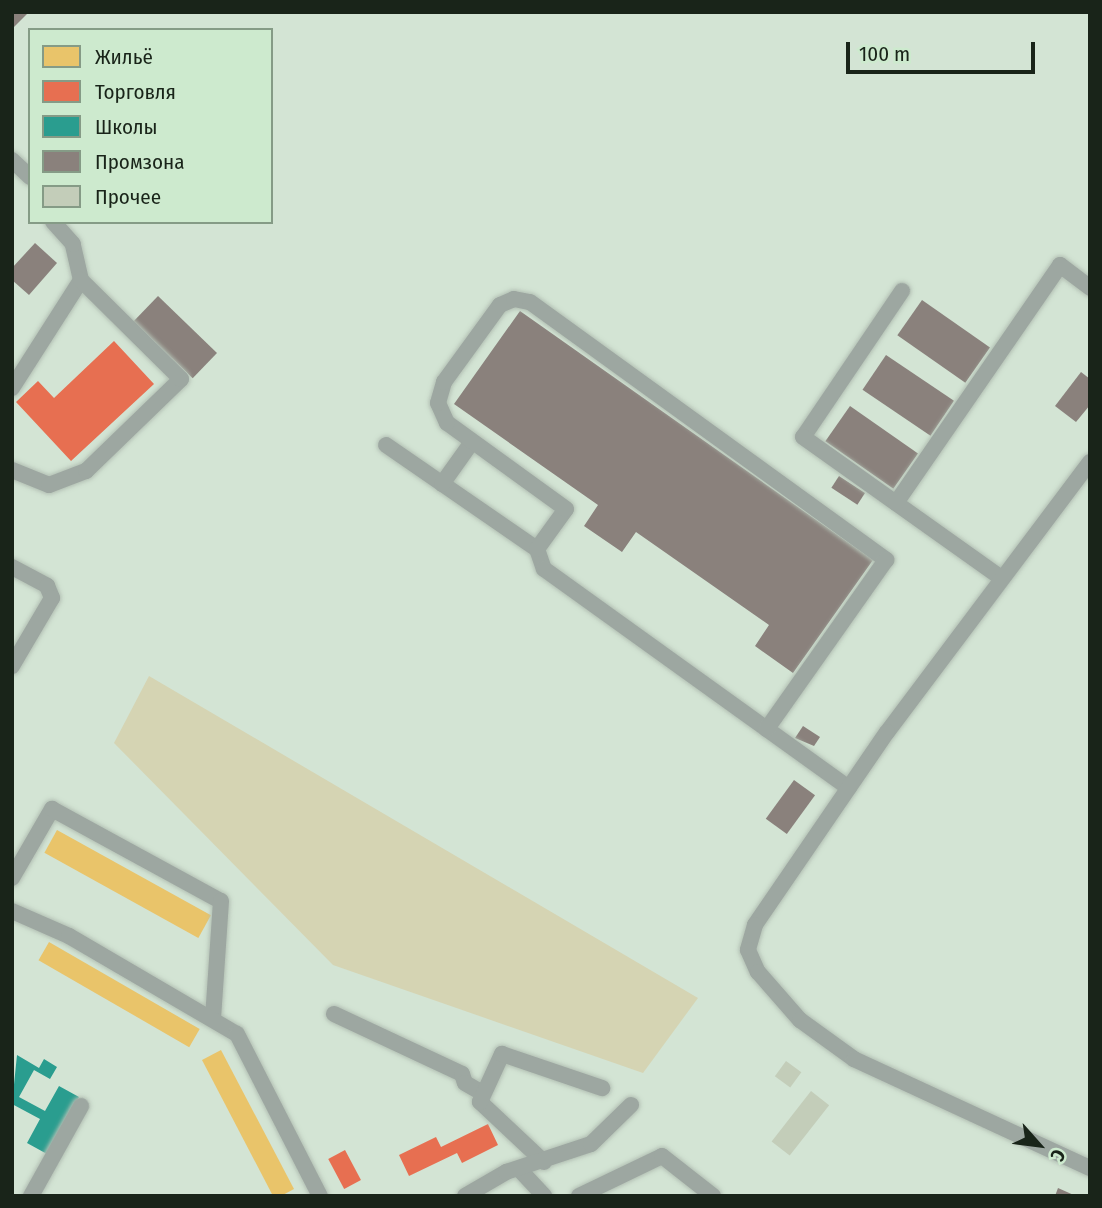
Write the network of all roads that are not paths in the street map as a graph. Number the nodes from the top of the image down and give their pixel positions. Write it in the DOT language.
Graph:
graph roads {
  1 [pos="12,160"];
  2 [pos="28,175"];
  3 [pos="55,225"];
  4 [pos="81,280"];
  5 [pos="1090,288"];
  6 [pos="902,291"];
  7 [pos="12,388"];
  8 [pos="472,442"];
  9 [pos="386,445"];
  10 [pos="1090,462"];
  11 [pos="12,470"];
  12 [pos="443,484"];
  13 [pos="896,503"];
  14 [pos="537,550"];
  15 [pos="12,568"];
  16 [pos="1000,577"];
  17 [pos="12,666"];
  18 [pos="767,729"];
  19 [pos="849,788"];
  20 [pos="13,873"];
  21 [pos="12,911"];
  22 [pos="334,1014"];
  23 [pos="213,1017"];
  24 [pos="602,1088"];
  25 [pos="482,1093"];
  26 [pos="631,1105"];
  27 [pos="81,1106"];
  28 [pos="544,1162"];
  29 [pos="1090,1168"];
  30 [pos="513,1170"];
  31 [pos="31,1196"];
  32 [pos="320,1196"];
  33 [pos="465,1196"];
  34 [pos="544,1196"];
  35 [pos="579,1196"];
  36 [pos="713,1196"];
  1 -- 2 [label="street"];
  3 -- 4 [label="street"];
  4 -- 7 [label="street"];
  4 -- 11 [label="street"];
  5 -- 13 [label="street"];
  6 -- 13 [label="street"];
  8 -- 12 [label="street"];
  8 -- 14 [label="street"];
  8 -- 18 [label="street"];
  9 -- 12 [label="street"];
  10 -- 16 [label="street"];
  12 -- 14 [label="street"];
  13 -- 16 [label="street"];
  14 -- 18 [label="street"];
  15 -- 17 [label="street"];
  16 -- 19 [label="street"];
  18 -- 19 [label="street"];
  19 -- 29 [label="street"];
  20 -- 23 [label="street"];
  21 -- 23 [label="street"];
  22 -- 25 [label="street"];
  23 -- 32 [label="street"];
  24 -- 25 [label="street"];
  25 -- 28 [label="street"];
  26 -- 28 [label="street"];
  27 -- 31 [label="street"];
  28 -- 30 [label="street"];
  30 -- 33 [label="street"];
  30 -- 34 [label="street"];
  35 -- 36 [label="street"];
}
